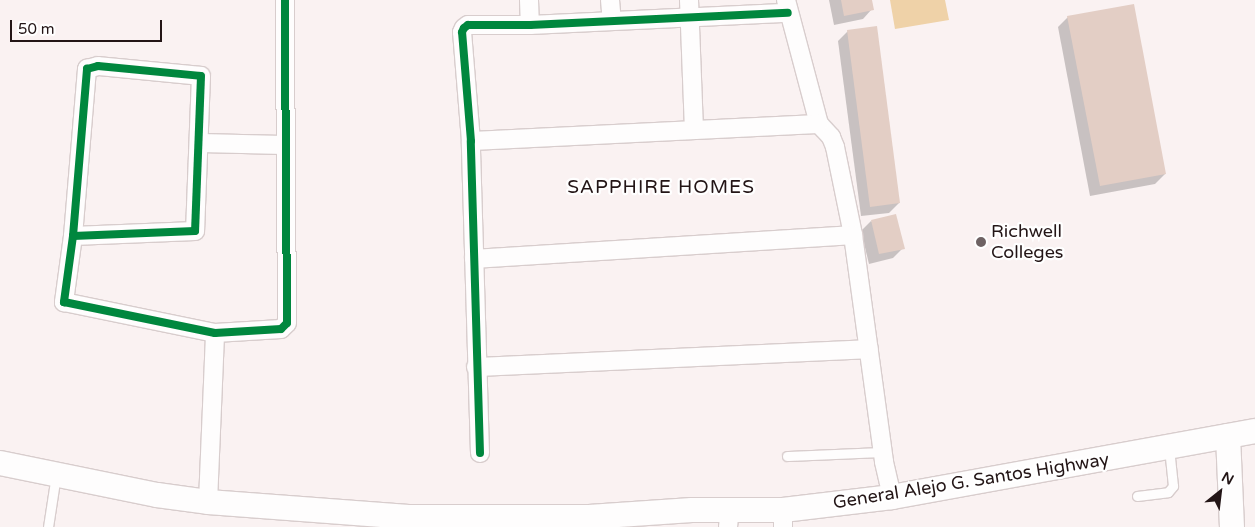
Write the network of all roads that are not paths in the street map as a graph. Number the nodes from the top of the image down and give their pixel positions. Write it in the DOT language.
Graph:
graph roads {
  1 [pos="285,0"];
  2 [pos="529,0"];
  3 [pos="610,0"];
  4 [pos="689,0"];
  5 [pos="787,7"];
  6 [pos="690,18"];
  7 [pos="612,22"];
  8 [pos="530,25"];
  9 [pos="820,124"];
  10 [pos="694,130"];
  11 [pos="471,142"];
  12 [pos="200,143"];
  13 [pos="284,145"];
  14 [pos="853,235"];
  15 [pos="73,236"];
  16 [pos="474,259"];
  17 [pos="214,333"];
  18 [pos="869,349"];
  19 [pos="476,367"];
  20 [pos="1255,431"];
  21 [pos="1228,436"];
  22 [pos="1169,447"];
  23 [pos="883,452"];
  24 [pos="480,454"];
  25 [pos="787,456"];
  26 [pos="0,463"];
  27 [pos="56,475"];
  28 [pos="1137,496"];
  29 [pos="892,497"];
  30 [pos="208,502"];
  31 [pos="729,518"];
  32 [pos="783,518"];
  33 [pos="407,522"];
  34 [pos="589,522"];
  35 [pos="48,527"];
  36 [pos="1232,527"];
  1 -- 13 [label="street"];
  2 -- 8 [label="street"];
  3 -- 7 [label="street"];
  4 -- 6 [label="street"];
  5 -- 6 [label="street"];
  5 -- 9 [label="street"];
  6 -- 7 [label="street"];
  6 -- 10 [label="street"];
  7 -- 8 [label="street"];
  8 -- 11 [label="street"];
  9 -- 10 [label="street"];
  9 -- 14 [label="street"];
  10 -- 11 [label="street"];
  11 -- 16 [label="street"];
  12 -- 13 [label="street"];
  12 -- 15 [label="street"];
  12 -- 15 [label="street"];
  13 -- 17 [label="street"];
  14 -- 16 [label="street"];
  14 -- 18 [label="street"];
  15 -- 17 [label="street"];
  16 -- 19 [label="street"];
  17 -- 30 [label="street"];
  18 -- 19 [label="street"];
  18 -- 23 [label="street"];
  19 -- 24 [label="street"];
  20 -- 21 [label="main road, General Alejo G. Santos Highway"];
  21 -- 22 [label="main road, General Alejo G. Santos Highway"];
  21 -- 36 [label="main road"];
  22 -- 28 [label="lane"];
  22 -- 29 [label="main road, General Alejo G. Santos Highway"];
  23 -- 25 [label="lane"];
  23 -- 29 [label="street"];
  26 -- 27 [label="main road, General Alejo G. Santos Highway"];
  27 -- 30 [label="main road, General Alejo G. Santos Highway"];
  27 -- 35 [label="lane"];
  29 -- 32 [label="main road, General Alejo G. Santos Highway"];
  30 -- 33 [label="main road, General Alejo G. Santos Highway"];
  31 -- 32 [label="main road, General Alejo G. Santos Highway"];
  31 -- 34 [label="main road, General Alejo G. Santos Highway"];
  33 -- 34 [label="main road, General Alejo G. Santos Highway"];
}
